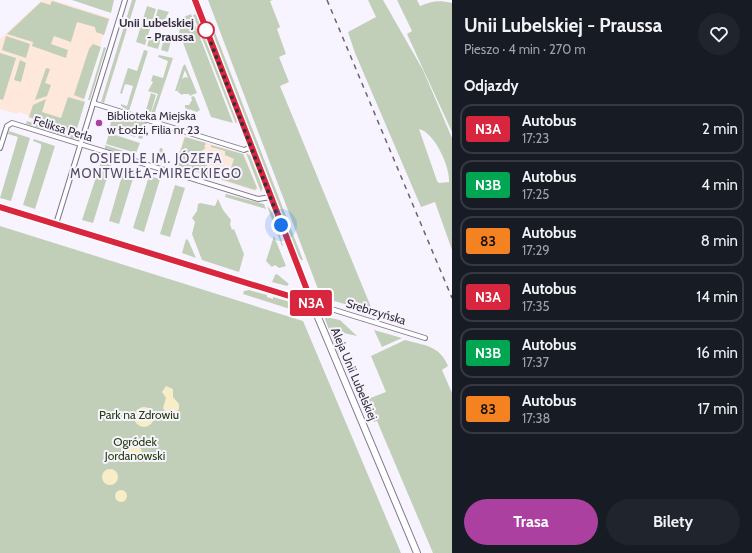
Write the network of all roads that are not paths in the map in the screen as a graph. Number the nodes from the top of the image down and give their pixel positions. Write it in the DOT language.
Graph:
graph roads {
  1 [pos="125,0"];
  2 [pos="195,0"];
  3 [pos="93,103"];
  4 [pos="80,145"];
  5 [pos="252,147"];
  6 [pos="0,148"];
  7 [pos="271,197"];
  8 [pos="0,207"];
  9 [pos="56,224"];
  10 [pos="312,303"];
  11 [pos="425,338"];
  12 [pos="417,553"];
  1 -- 3 [label="street"];
  2 -- 5 [label="street, Aleja Unii Lubelskiej"];
  3 -- 4 [label="street"];
  3 -- 5 [label="street"];
  4 -- 6 [label="street, Feliksa Perla"];
  4 -- 7 [label="street, Feliksa Perla"];
  4 -- 9 [label="street"];
  5 -- 7 [label="street, Aleja Unii Lubelskiej"];
  7 -- 10 [label="street, Aleja Unii Lubelskiej"];
  8 -- 9 [label="street, Srebrzyńska"];
  9 -- 10 [label="street, Srebrzyńska"];
  10 -- 11 [label="street, Srebrzyńska"];
  10 -- 12 [label="street, Aleja Unii Lubelskiej"];
}
